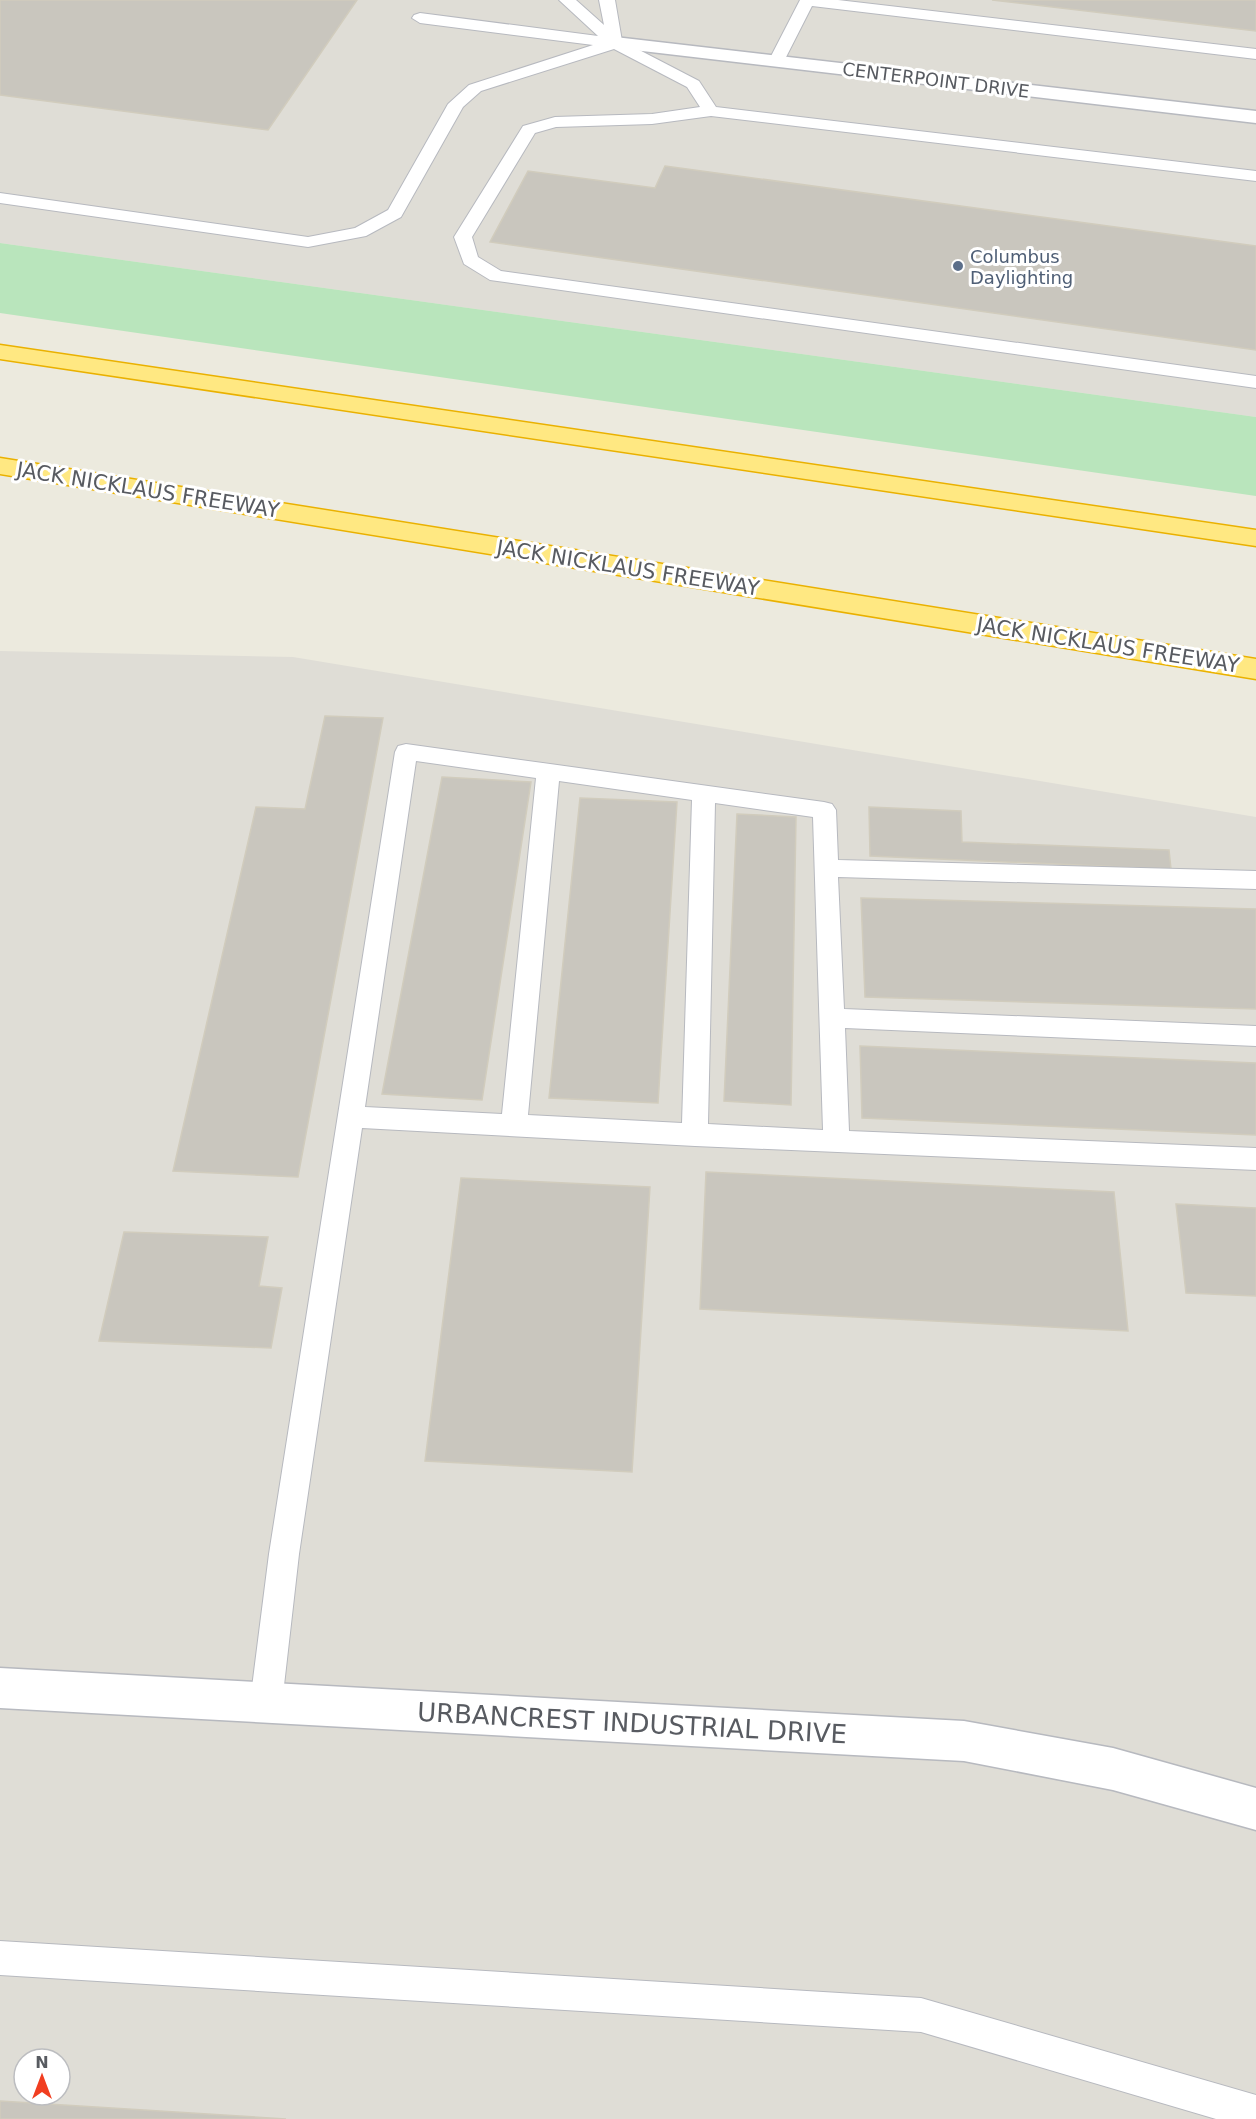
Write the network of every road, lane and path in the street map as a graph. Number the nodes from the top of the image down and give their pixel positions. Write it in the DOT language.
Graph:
graph roads {
  1 [pos="567,0"];
  2 [pos="608,0"];
  3 [pos="420,18"];
  4 [pos="615,43"];
  5 [pos="1256,54"];
  6 [pos="776,62"];
  7 [pos="711,111"];
  8 [pos="1256,117"];
  9 [pos="1256,176"];
  10 [pos="0,198"];
  11 [pos="0,352"];
  12 [pos="1256,382"];
  13 [pos="0,466"];
  14 [pos="1256,538"];
  15 [pos="1142,651"];
  16 [pos="1256,669"];
  17 [pos="1256,675"];
  18 [pos="548,772"];
  19 [pos="704,793"];
  20 [pos="826,868"];
  21 [pos="1256,880"];
  22 [pos="831,1018"];
  23 [pos="1256,1036"];
  24 [pos="351,1117"];
  25 [pos="514,1126"];
  26 [pos="695,1135"];
  27 [pos="836,1141"];
  28 [pos="1256,1160"];
  29 [pos="0,1688"];
  30 [pos="266,1703"];
  31 [pos="1256,1809"];
  32 [pos="0,1958"];
  33 [pos="1256,2113"];
  1 -- 4 [label="lane"];
  2 -- 4 [label="lane"];
  3 -- 4 [label="lane"];
  4 -- 6 [label="street, CENTERPOINT DRIVE"];
  4 -- 7 [label="lane"];
  4 -- 10 [label="lane"];
  5 -- 6 [label="lane"];
  6 -- 8 [label="street, CENTERPOINT DRIVE"];
  7 -- 9 [label="lane"];
  7 -- 12 [label="lane"];
  11 -- 14 [label="highway"];
  13 -- 15 [label="highway, JACK NICKLAUS FREEWAY"];
  15 -- 16 [label="highway, JACK NICKLAUS FREEWAY"];
  15 -- 17 [label="highway"];
  18 -- 19 [label="lane"];
  18 -- 24 [label="lane"];
  18 -- 25 [label="lane"];
  19 -- 20 [label="lane"];
  19 -- 26 [label="lane"];
  20 -- 21 [label="lane"];
  20 -- 22 [label="lane"];
  22 -- 23 [label="lane"];
  22 -- 27 [label="lane"];
  24 -- 25 [label="lane"];
  24 -- 30 [label="lane"];
  25 -- 26 [label="lane"];
  26 -- 27 [label="lane"];
  27 -- 28 [label="lane"];
  29 -- 30 [label="street, URBANCREST INDUSTRIAL DRIVE"];
  30 -- 31 [label="street, URBANCREST INDUSTRIAL DRIVE"];
  32 -- 33 [label="lane"];
}
